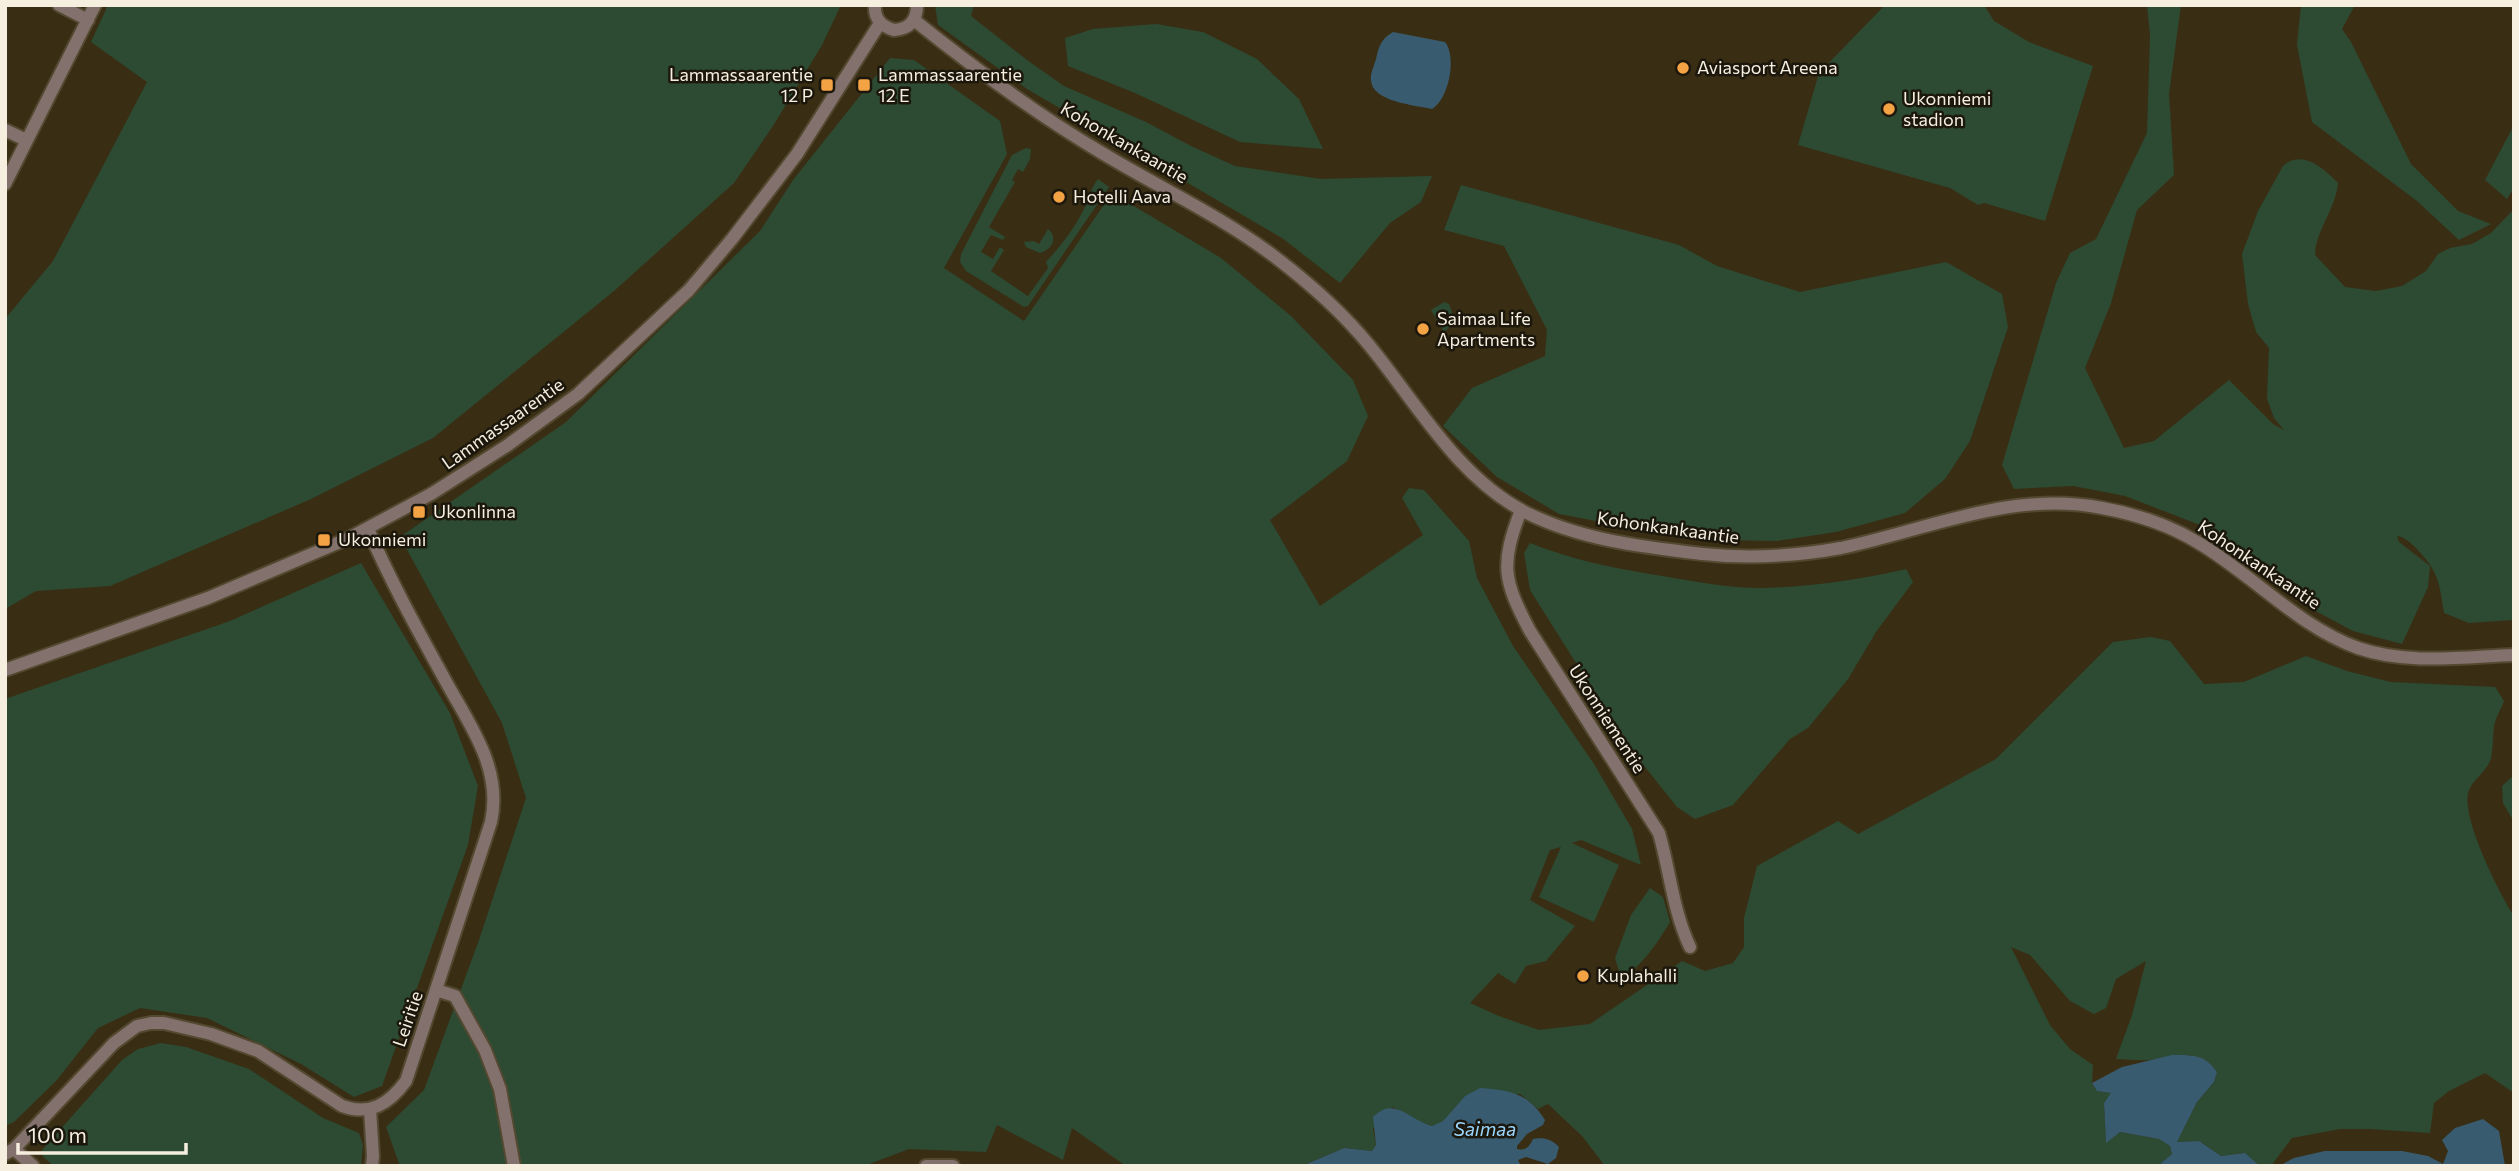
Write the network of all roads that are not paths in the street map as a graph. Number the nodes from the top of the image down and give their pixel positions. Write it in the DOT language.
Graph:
graph roads {
  1 [pos="59,5"];
  2 [pos="95,5"];
  3 [pos="875,5"];
  4 [pos="917,5"];
  5 [pos="88,20"];
  6 [pos="914,20"];
  7 [pos="880,23"];
  8 [pos="5,130"];
  9 [pos="26,140"];
  10 [pos="5,184"];
  11 [pos="1521,510"];
  12 [pos="368,529"];
  13 [pos="2514,655"];
  14 [pos="5,670"];
  15 [pos="1690,947"];
  16 [pos="436,990"];
  17 [pos="370,1110"];
  18 [pos="10,1151"];
  19 [pos="33,1166"];
  20 [pos="372,1166"];
  21 [pos="514,1166"];
  22 [pos="926,1166"];
  23 [pos="953,1166"];
  1 -- 5 [label="street"];
  2 -- 5 [label="street"];
  3 -- 7 [label="street"];
  4 -- 6 [label="street"];
  5 -- 9 [label="street"];
  6 -- 7 [label="street"];
  6 -- 11 [label="street, Kohonkankaantie"];
  7 -- 12 [label="street, Lammassaarentie"];
  8 -- 9 [label="street"];
  9 -- 10 [label="street"];
  11 -- 13 [label="street, Kohonkankaantie"];
  11 -- 15 [label="street, Ukonniementie"];
  12 -- 14 [label="street, Lammassaarentie"];
  12 -- 16 [label="street, Leiritie"];
  16 -- 17 [label="street, Leiritie"];
  16 -- 21 [label="street"];
  17 -- 18 [label="street"];
  17 -- 20 [label="street"];
  18 -- 19 [label="street"];
  22 -- 23 [label="street"];
}
